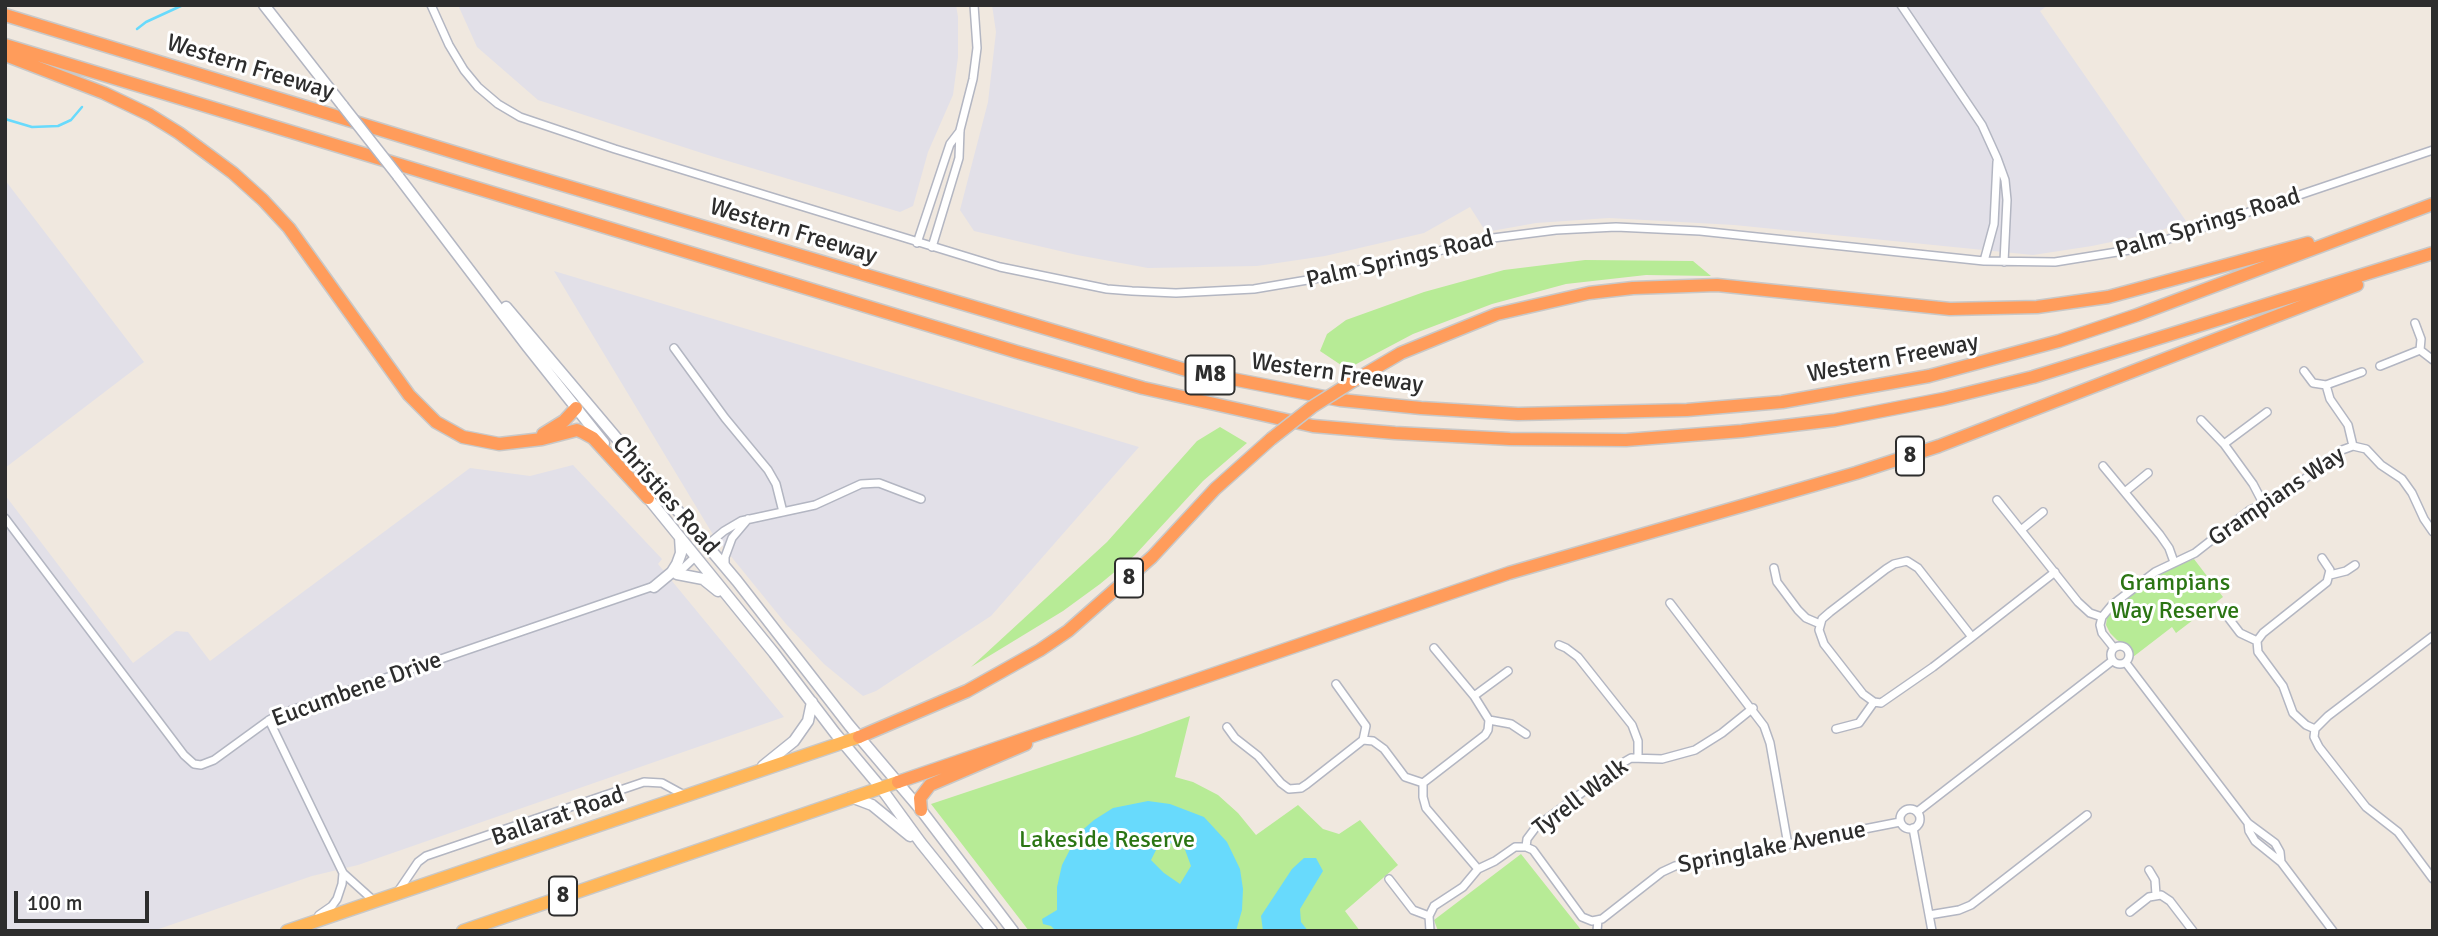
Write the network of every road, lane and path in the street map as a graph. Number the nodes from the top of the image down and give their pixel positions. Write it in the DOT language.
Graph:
graph roads {
  1 [pos="264,5"];
  2 [pos="430,5"];
  3 [pos="974,5"];
  4 [pos="1901,5"];
  5 [pos="5,15"];
  6 [pos="5,45"];
  7 [pos="5,55"];
  8 [pos="960,130"];
  9 [pos="2433,150"];
  10 [pos="1997,158"];
  11 [pos="2433,202"];
  12 [pos="917,243"];
  13 [pos="932,247"];
  14 [pos="2433,254"];
  15 [pos="464,260"];
  16 [pos="1984,261"];
  17 [pos="2004,262"];
  18 [pos="2416,323"];
  19 [pos="525,328"];
  20 [pos="674,348"];
  21 [pos="2420,350"];
  22 [pos="2433,360"];
  23 [pos="2380,366"];
  24 [pos="2304,371"];
  25 [pos="2362,372"];
  26 [pos="2326,385"];
  27 [pos="576,408"];
  28 [pos="2267,412"];
  29 [pos="2201,419"];
  30 [pos="527,442"];
  31 [pos="2224,444"];
  32 [pos="2353,446"];
  33 [pos="2103,466"];
  34 [pos="2148,473"];
  35 [pos="2126,491"];
  36 [pos="648,498"];
  37 [pos="921,499"];
  38 [pos="1997,500"];
  39 [pos="2263,503"];
  40 [pos="783,512"];
  41 [pos="2043,512"];
  42 [pos="5,518"];
  43 [pos="749,519"];
  44 [pos="2021,530"];
  45 [pos="2433,532"];
  46 [pos="680,536"];
  47 [pos="707,545"];
  48 [pos="696,556"];
  49 [pos="2322,558"];
  50 [pos="2174,562"];
  51 [pos="2355,565"];
  52 [pos="725,566"];
  53 [pos="1774,568"];
  54 [pos="2055,572"];
  55 [pos="677,574"];
  56 [pos="2330,575"];
  57 [pos="654,587"];
  58 [pos="1670,603"];
  59 [pos="2224,612"];
  60 [pos="2102,617"];
  61 [pos="1820,624"];
  62 [pos="752,625"];
  63 [pos="2433,636"];
  64 [pos="1972,637"];
  65 [pos="2257,641"];
  66 [pos="1559,645"];
  67 [pos="1434,648"];
  68 [pos="2114,648"];
  69 [pos="2112,661"];
  70 [pos="2126,663"];
  71 [pos="1508,670"];
  72 [pos="1336,684"];
  73 [pos="1474,696"];
  74 [pos="812,702"];
  75 [pos="1874,702"];
  76 [pos="1753,708"];
  77 [pos="269,720"];
  78 [pos="1489,720"];
  79 [pos="1070,722"];
  80 [pos="1227,727"];
  81 [pos="1836,729"];
  82 [pos="2315,729"];
  83 [pos="1526,734"];
  84 [pos="859,737"];
  85 [pos="1363,740"];
  86 [pos="842,742"];
  87 [pos="1639,758"];
  88 [pos="747,775"];
  89 [pos="898,782"];
  90 [pos="1423,783"];
  91 [pos="881,788"];
  92 [pos="685,796"];
  93 [pos="851,797"];
  94 [pos="920,810"];
  95 [pos="1916,812"];
  96 [pos="2087,815"];
  97 [pos="1900,822"];
  98 [pos="1913,828"];
  99 [pos="921,844"];
  100 [pos="1787,845"];
  101 [pos="1525,847"];
  102 [pos="1478,869"];
  103 [pos="2149,870"];
  104 [pos="343,873"];
  105 [pos="1389,879"];
  106 [pos="2433,879"];
  107 [pos="397,893"];
  108 [pos="2156,895"];
  109 [pos="374,901"];
  110 [pos="993,904"];
  111 [pos="2130,912"];
  112 [pos="979,915"];
  113 [pos="1929,915"];
  114 [pos="1429,916"];
  115 [pos="1598,920"];
  116 [pos="300,926"];
  117 [pos="2328,929"];
  118 [pos="287,931"];
  119 [pos="464,931"];
  120 [pos="992,931"];
  121 [pos="1013,931"];
  122 [pos="1430,931"];
  123 [pos="1597,931"];
  124 [pos="1932,931"];
  125 [pos="2193,931"];
  1 -- 15 [label="main road, Christies Road, bridge"];
  2 -- 12 [label="street, Palm Springs Road"];
  3 -- 8 [label="street"];
  4 -- 10 [label="street"];
  5 -- 11 [label="highway, Western Freeway / M8"];
  6 -- 14 [label="highway, Western Freeway / M8"];
  7 -- 30 [label="highway"];
  8 -- 12 [label="street"];
  8 -- 13 [label="street"];
  9 -- 17 [label="street, Palm Springs Road"];
  10 -- 16 [label="street"];
  10 -- 17 [label="street"];
  11 -- 84 [label="highway, 8, bridge"];
  12 -- 13 [label="street, Palm Springs Road"];
  13 -- 16 [label="street, Palm Springs Road"];
  14 -- 79 [label="highway, 8"];
  15 -- 19 [label="main road, Christies Road"];
  15 -- 27 [label="main road, Christies Road"];
  16 -- 17 [label="street, Palm Springs Road"];
  18 -- 21 [label="street"];
  19 -- 27 [label="main road"];
  19 -- 47 [label="main road, Christies Road"];
  20 -- 40 [label="street"];
  21 -- 22 [label="street"];
  21 -- 23 [label="street"];
  24 -- 26 [label="street"];
  25 -- 26 [label="street"];
  26 -- 32 [label="street"];
  27 -- 30 [label="highway"];
  27 -- 36 [label="main road, Christies Road"];
  28 -- 31 [label="street"];
  29 -- 31 [label="street"];
  30 -- 36 [label="highway"];
  31 -- 39 [label="street"];
  32 -- 39 [label="street, Grampians Way"];
  32 -- 45 [label="street, Grampians Way"];
  33 -- 35 [label="street"];
  34 -- 35 [label="street"];
  35 -- 50 [label="street"];
  36 -- 46 [label="main road, Christies Road"];
  37 -- 40 [label="street"];
  38 -- 44 [label="street"];
  39 -- 50 [label="street, Grampians Way"];
  40 -- 43 [label="street"];
  41 -- 44 [label="street"];
  42 -- 77 [label="street, Eucumbene Drive"];
  43 -- 47 [label="street"];
  43 -- 52 [label="street"];
  44 -- 54 [label="street"];
  46 -- 48 [label="main road, Christies Road"];
  46 -- 57 [label="main road"];
  47 -- 48 [label="main road"];
  47 -- 52 [label="main road, Christies Road"];
  48 -- 55 [label="street, Eucumbene Drive"];
  48 -- 62 [label="main road, Christies Road"];
  49 -- 56 [label="street"];
  50 -- 60 [label="street, Grampians Way"];
  51 -- 56 [label="street"];
  52 -- 84 [label="main road, Christies Road"];
  53 -- 61 [label="street"];
  54 -- 60 [label="street"];
  54 -- 64 [label="street"];
  55 -- 57 [label="street, Eucumbene Drive"];
  55 -- 62 [label="main road"];
  56 -- 65 [label="street"];
  57 -- 77 [label="street, Eucumbene Drive"];
  58 -- 76 [label="street"];
  59 -- 65 [label="street"];
  60 -- 68 [label="street"];
  61 -- 64 [label="street"];
  61 -- 75 [label="street"];
  62 -- 74 [label="main road, Christies Road"];
  63 -- 82 [label="street"];
  64 -- 75 [label="street"];
  65 -- 82 [label="street"];
  66 -- 87 [label="street"];
  67 -- 73 [label="street"];
  68 -- 69 [label="street"];
  68 -- 70 [label="street"];
  69 -- 70 [label="street"];
  69 -- 95 [label="street"];
  70 -- 117 [label="street"];
  71 -- 73 [label="street"];
  72 -- 85 [label="street"];
  73 -- 78 [label="street"];
  74 -- 86 [label="main road, Christies Road"];
  74 -- 88 [label="main road"];
  75 -- 81 [label="street"];
  76 -- 87 [label="street, Tyrell Walk"];
  76 -- 100 [label="street"];
  77 -- 104 [label="street"];
  78 -- 83 [label="street"];
  78 -- 90 [label="street"];
  79 -- 89 [label="highway, 8"];
  79 -- 94 [label="highway"];
  80 -- 85 [label="street"];
  82 -- 106 [label="street"];
  84 -- 86 [label="highway, 8"];
  84 -- 89 [label="main road, Christies Road"];
  85 -- 90 [label="street"];
  86 -- 88 [label="highway, Ballarat Road / 8"];
  86 -- 91 [label="main road, Christies Road"];
  87 -- 101 [label="street, Tyrell Walk"];
  88 -- 92 [label="highway, Ballarat Road / 8"];
  89 -- 91 [label="highway, 8"];
  89 -- 94 [label="main road, Christies Road"];
  90 -- 102 [label="street"];
  91 -- 93 [label="highway, 8"];
  91 -- 99 [label="main road, Christies Road"];
  92 -- 107 [label="highway, Ballarat Road / 8"];
  92 -- 107 [label="street"];
  93 -- 99 [label="main road"];
  93 -- 119 [label="highway, 8"];
  94 -- 110 [label="main road, Christies Road"];
  95 -- 97 [label="street"];
  95 -- 98 [label="street"];
  96 -- 113 [label="street"];
  97 -- 98 [label="street"];
  97 -- 100 [label="street, Springlake Avenue"];
  98 -- 113 [label="street"];
  99 -- 112 [label="main road"];
  100 -- 115 [label="street, Springlake Avenue"];
  101 -- 102 [label="street"];
  101 -- 115 [label="street"];
  102 -- 114 [label="street"];
  103 -- 108 [label="street"];
  104 -- 109 [label="street"];
  104 -- 116 [label="street"];
  105 -- 114 [label="street"];
  107 -- 109 [label="highway, Ballarat Road / 8"];
  108 -- 111 [label="street"];
  108 -- 125 [label="street"];
  109 -- 116 [label="highway, Ballarat Road / 8"];
  110 -- 112 [label="main road"];
  110 -- 121 [label="main road, Christies Road"];
  112 -- 120 [label="main road"];
  113 -- 124 [label="street"];
  114 -- 122 [label="street"];
  115 -- 123 [label="street"];
  116 -- 118 [label="highway, Ballarat Road / 8"];
}
